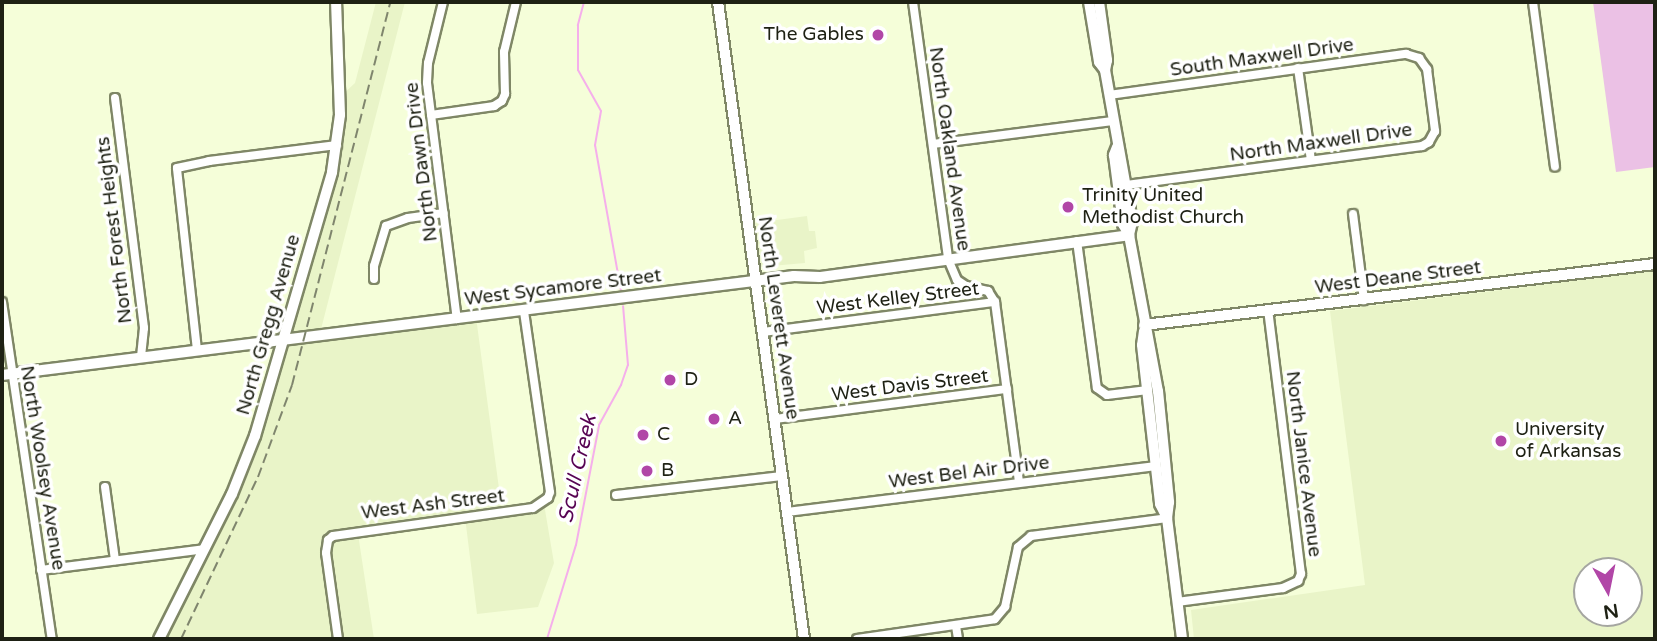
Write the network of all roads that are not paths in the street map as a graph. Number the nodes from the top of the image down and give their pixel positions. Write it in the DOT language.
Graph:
graph roads {
  1 [pos="336,2"];
  2 [pos="443,2"];
  3 [pos="516,2"];
  4 [pos="718,2"];
  5 [pos="913,2"];
  6 [pos="1089,2"];
  7 [pos="1099,2"];
  8 [pos="1533,2"];
  9 [pos="1419,58"];
  10 [pos="1298,68"];
  11 [pos="1105,70"];
  12 [pos="1109,94"];
  13 [pos="115,99"];
  14 [pos="431,115"];
  15 [pos="1113,121"];
  16 [pos="933,144"];
  17 [pos="337,145"];
  18 [pos="1117,147"];
  19 [pos="1311,160"];
  20 [pos="1555,167"];
  21 [pos="1127,185"];
  22 [pos="444,213"];
  23 [pos="1353,214"];
  24 [pos="1129,235"];
  25 [pos="1077,242"];
  26 [pos="948,259"];
  27 [pos="1655,264"];
  28 [pos="374,279"];
  29 [pos="755,281"];
  30 [pos="1364,300"];
  31 [pos="2,302"];
  32 [pos="995,302"];
  33 [pos="1268,310"];
  34 [pos="524,311"];
  35 [pos="457,320"];
  36 [pos="1144,326"];
  37 [pos="763,332"];
  38 [pos="283,342"];
  39 [pos="197,350"];
  40 [pos="141,358"];
  41 [pos="6,374"];
  42 [pos="1007,389"];
  43 [pos="1148,390"];
  44 [pos="775,419"];
  45 [pos="1156,466"];
  46 [pos="782,476"];
  47 [pos="1019,482"];
  48 [pos="105,487"];
  49 [pos="616,495"];
  50 [pos="787,512"];
  51 [pos="1167,517"];
  52 [pos="204,549"];
  53 [pos="115,560"];
  54 [pos="41,570"];
  55 [pos="1177,602"];
  56 [pos="956,626"];
  57 [pos="52,639"];
  58 [pos="159,639"];
  59 [pos="338,639"];
  60 [pos="804,639"];
  61 [pos="858,639"];
  62 [pos="958,639"];
  63 [pos="1182,639"];
  1 -- 17 [label="main road, North Gregg Avenue"];
  2 -- 14 [label="street, North Dawn Drive"];
  3 -- 14 [label="street"];
  4 -- 29 [label="street, North Leverett Avenue"];
  5 -- 16 [label="street, North Oakland Avenue"];
  6 -- 11 [label="main road"];
  7 -- 11 [label="main road"];
  8 -- 20 [label="street"];
  9 -- 10 [label="street, South Maxwell Drive"];
  9 -- 19 [label="street, North Maxwell Drive"];
  10 -- 12 [label="street, South Maxwell Drive"];
  10 -- 19 [label="street"];
  11 -- 12 [label="main road"];
  12 -- 15 [label="main road"];
  13 -- 40 [label="street, North Forest Heights"];
  14 -- 22 [label="street, North Dawn Drive"];
  15 -- 16 [label="street"];
  15 -- 18 [label="main road"];
  16 -- 26 [label="street, North Oakland Avenue"];
  17 -- 38 [label="main road, North Gregg Avenue"];
  17 -- 39 [label="street"];
  18 -- 21 [label="main road"];
  18 -- 24 [label="main road"];
  19 -- 21 [label="street, North Maxwell Drive"];
  21 -- 24 [label="main road"];
  22 -- 28 [label="street"];
  22 -- 35 [label="street, North Dawn Drive"];
  23 -- 30 [label="street"];
  24 -- 25 [label="street, West Sycamore Street"];
  24 -- 36 [label="main road"];
  25 -- 26 [label="street, West Sycamore Street"];
  25 -- 43 [label="street"];
  26 -- 29 [label="street, West Sycamore Street"];
  26 -- 32 [label="street, North Oakland Avenue"];
  27 -- 30 [label="street, West Deane Street"];
  29 -- 34 [label="street, West Sycamore Street"];
  29 -- 37 [label="street, North Leverett Avenue"];
  30 -- 33 [label="street, West Deane Street"];
  31 -- 41 [label="street, North Woolsey Avenue"];
  32 -- 37 [label="street, West Kelley Street"];
  32 -- 42 [label="street"];
  33 -- 36 [label="street, West Deane Street"];
  33 -- 55 [label="street, North Janice Avenue"];
  34 -- 35 [label="street, West Sycamore Street"];
  34 -- 59 [label="street, West Ash Street"];
  35 -- 38 [label="street, West Sycamore Street"];
  36 -- 43 [label="main road"];
  36 -- 51 [label="main road"];
  37 -- 44 [label="street, North Leverett Avenue"];
  38 -- 39 [label="street, West Sycamore Street"];
  38 -- 52 [label="main road, North Gregg Avenue"];
  39 -- 40 [label="street, West Sycamore Street"];
  40 -- 41 [label="street, West Sycamore Street"];
  41 -- 54 [label="street, North Woolsey Avenue"];
  42 -- 44 [label="street, West Davis Street"];
  42 -- 47 [label="street"];
  43 -- 45 [label="main road"];
  44 -- 46 [label="street, North Leverett Avenue"];
  45 -- 47 [label="street, West Bel Air Drive"];
  45 -- 51 [label="main road"];
  46 -- 49 [label="street"];
  46 -- 50 [label="street, North Leverett Avenue"];
  47 -- 50 [label="street, West Bel Air Drive"];
  48 -- 53 [label="street"];
  50 -- 60 [label="street, North Leverett Avenue"];
  51 -- 55 [label="main road"];
  51 -- 56 [label="street"];
  52 -- 53 [label="street"];
  52 -- 58 [label="main road, North Gregg Avenue"];
  53 -- 54 [label="street"];
  54 -- 57 [label="street, North Woolsey Avenue"];
  55 -- 63 [label="main road"];
  56 -- 61 [label="street"];
  56 -- 62 [label="street"];
}
